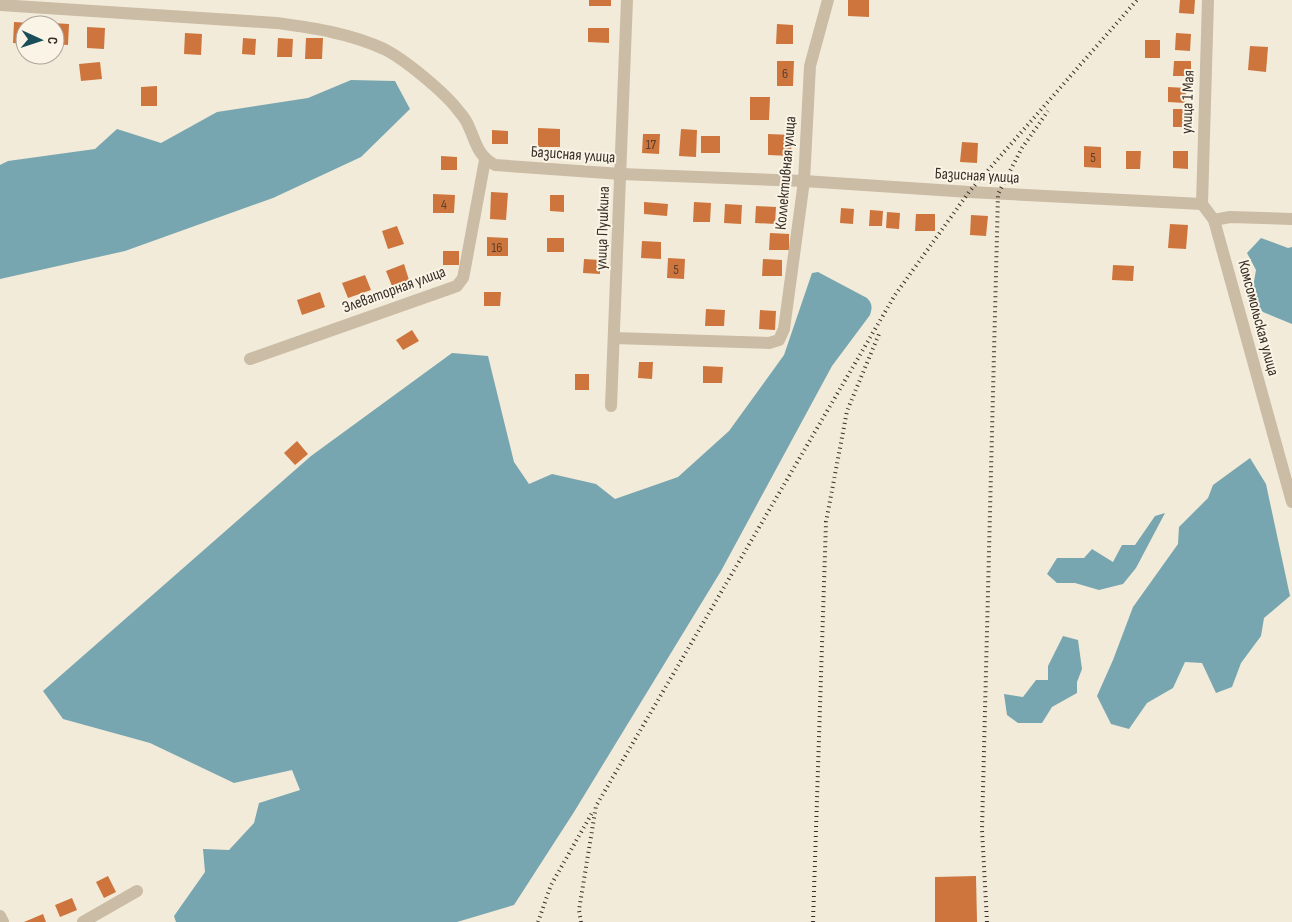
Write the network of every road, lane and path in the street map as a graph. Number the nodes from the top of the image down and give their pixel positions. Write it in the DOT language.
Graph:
graph roads {
  1 [pos="627,0"];
  2 [pos="828,0"];
  3 [pos="1208,0"];
  4 [pos="0,5"];
  5 [pos="485,160"];
  6 [pos="621,174"];
  7 [pos="804,181"];
  8 [pos="1202,204"];
  9 [pos="1292,219"];
  10 [pos="1214,220"];
  11 [pos="614,338"];
  12 [pos="250,359"];
  13 [pos="611,406"];
  14 [pos="1292,502"];
  15 [pos="137,891"];
  16 [pos="0,916"];
  17 [pos="3,922"];
  18 [pos="83,922"];
  1 -- 6 [label="street, улица Пушкина"];
  2 -- 7 [label="street, Коллективная улица"];
  3 -- 8 [label="street, улица 1 Мая"];
  4 -- 5 [label="street"];
  5 -- 6 [label="street, Базисная улица"];
  5 -- 12 [label="street, Элеваторная улица"];
  6 -- 7 [label="street, Базисная улица"];
  6 -- 11 [label="street, улица Пушкина"];
  7 -- 8 [label="street, Базисная улица"];
  7 -- 11 [label="street, Коллективная улица"];
  8 -- 10 [label="street, Комсомольская улица"];
  9 -- 10 [label="street"];
  10 -- 14 [label="street, Комсомольская улица"];
  11 -- 13 [label="street, улица Пушкина"];
  15 -- 18 [label="street"];
  16 -- 17 [label="street"];
}
